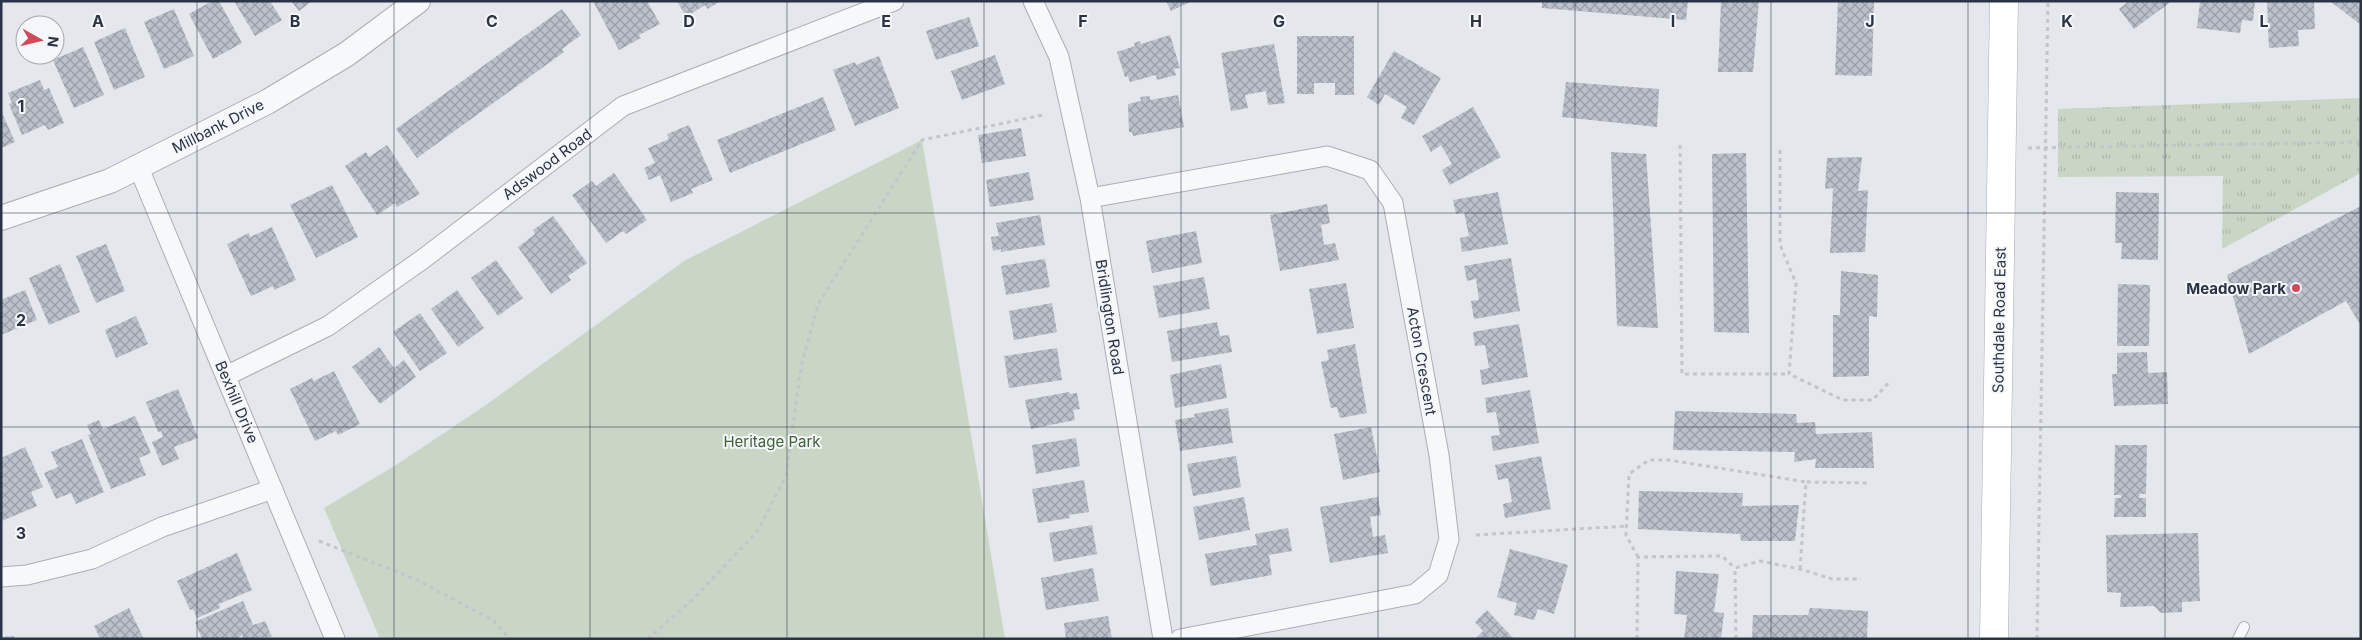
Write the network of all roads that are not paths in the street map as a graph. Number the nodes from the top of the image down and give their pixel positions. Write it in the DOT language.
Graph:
graph roads {
  1 [pos="418,1"];
  2 [pos="894,1"];
  3 [pos="1032,1"];
  4 [pos="2004,1"];
  5 [pos="138,166"];
  6 [pos="1090,198"];
  7 [pos="1,218"];
  8 [pos="226,376"];
  9 [pos="273,489"];
  10 [pos="1,577"];
  11 [pos="2244,627"];
  12 [pos="335,639"];
  13 [pos="1162,639"];
  14 [pos="1180,639"];
  15 [pos="1994,639"];
  16 [pos="2238,639"];
  1 -- 5 [label="street, Millbank Drive"];
  2 -- 8 [label="street, Adswood Road"];
  3 -- 6 [label="street, Bridlington Road"];
  4 -- 15 [label="main road, Southdale Road East"];
  5 -- 7 [label="street, Millbank Drive"];
  5 -- 8 [label="street, Bexhill Drive"];
  6 -- 13 [label="street, Bridlington Road"];
  6 -- 14 [label="street, Acton Crescent"];
  8 -- 9 [label="street, Bexhill Drive"];
  9 -- 10 [label="street"];
  9 -- 12 [label="street, Bexhill Drive"];
  11 -- 16 [label="lane"];
}
